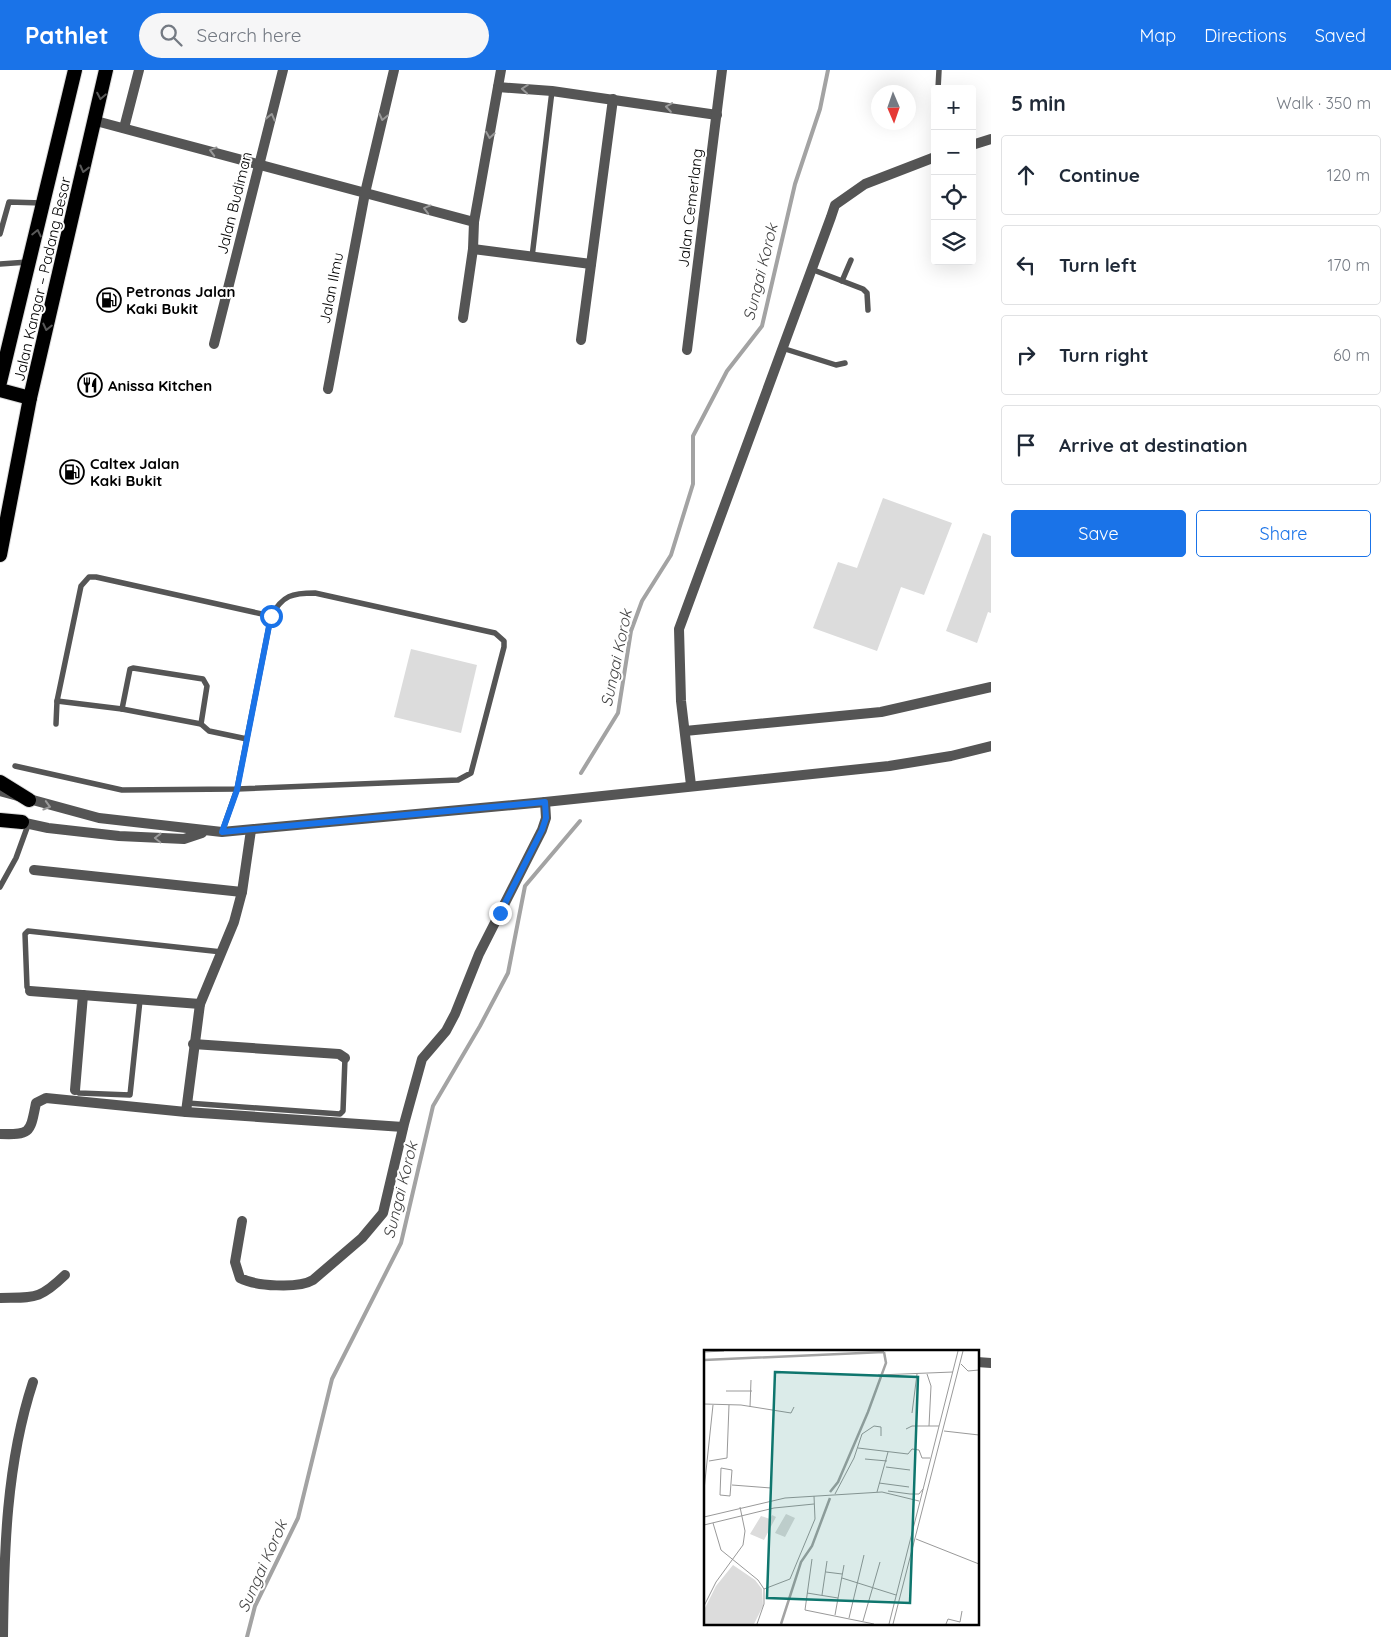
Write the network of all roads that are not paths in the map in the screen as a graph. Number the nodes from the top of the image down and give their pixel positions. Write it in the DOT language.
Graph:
graph roads {
  1 [pos="75,70"];
  2 [pos="106,70"];
  3 [pos="139,70"];
  4 [pos="283,70"];
  5 [pos="394,70"];
  6 [pos="501,70"];
  7 [pos="722,70"];
  8 [pos="939,70"];
  9 [pos="938,85"];
  10 [pos="498,86"];
  11 [pos="552,91"];
  12 [pos="613,99"];
  13 [pos="717,114"];
  14 [pos="96,122"];
  15 [pos="124,128"];
  16 [pos="991,139"];
  17 [pos="976,144"];
  18 [pos="931,159"];
  19 [pos="260,164"];
  20 [pos="365,193"];
  21 [pos="44,204"];
  22 [pos="474,222"];
  23 [pos="0,234"];
  24 [pos="474,249"];
  25 [pos="532,257"];
  26 [pos="851,260"];
  27 [pos="30,262"];
  28 [pos="0,264"];
  29 [pos="591,264"];
  30 [pos="811,269"];
  31 [pos="842,281"];
  32 [pos="868,310"];
  33 [pos="463,318"];
  34 [pos="581,340"];
  35 [pos="214,344"];
  36 [pos="782,348"];
  37 [pos="687,350"];
  38 [pos="845,363"];
  39 [pos="0,382"];
  40 [pos="328,389"];
  41 [pos="0,390"];
  42 [pos="30,398"];
  43 [pos="15,476"];
  44 [pos="0,496"];
  45 [pos="0,554"];
  46 [pos="271,616"];
  47 [pos="991,687"];
  48 [pos="57,701"];
  49 [pos="122,709"];
  50 [pos="56,724"];
  51 [pos="201,724"];
  52 [pos="685,731"];
  53 [pos="247,739"];
  54 [pos="991,746"];
  55 [pos="15,766"];
  56 [pos="0,782"];
  57 [pos="691,785"];
  58 [pos="237,790"];
  59 [pos="0,792"];
  60 [pos="29,800"];
  61 [pos="545,802"];
  62 [pos="0,816"];
  63 [pos="0,820"];
  64 [pos="25,823"];
  65 [pos="251,830"];
  66 [pos="205,832"];
  67 [pos="222,832"];
  68 [pos="34,870"];
  69 [pos="0,887"];
  70 [pos="242,892"];
  71 [pos="224,952"];
  72 [pos="30,991"];
  73 [pos="83,995"];
  74 [pos="140,1000"];
  75 [pos="200,1004"];
  76 [pos="193,1044"];
  77 [pos="346,1058"];
  78 [pos="75,1090"];
  79 [pos="186,1107"];
  80 [pos="403,1127"];
  81 [pos="0,1134"];
  82 [pos="242,1221"];
  83 [pos="65,1275"];
  84 [pos="0,1298"];
  85 [pos="978,1362"];
  86 [pos="991,1363"];
  87 [pos="33,1382"];
  88 [pos="3,1637"];
  1 -- 21 [label="highway, Jalan Kangar – Padang Besar"];
  2 -- 14 [label="highway, Jalan Kangar – Padang Besar, one-way"];
  3 -- 15 [label="street"];
  19 -- 4 [label="street, Jalan Budiman, one-way"];
  5 -- 20 [label="street, Jalan Ilmu, one-way"];
  6 -- 10 [label="street"];
  7 -- 13 [label="street, Jalan Cemerlang"];
  8 -- 9 [label="lane"];
  11 -- 10 [label="street, one-way"];
  10 -- 22 [label="street, one-way"];
  11 -- 12 [label="street"];
  11 -- 25 [label="lane"];
  13 -- 12 [label="street, one-way"];
  12 -- 29 [label="street"];
  13 -- 37 [label="street, Jalan Cemerlang"];
  14 -- 15 [label="street"];
  14 -- 42 [label="highway, Jalan Kangar – Padang Besar, one-way"];
  19 -- 15 [label="street, one-way"];
  16 -- 17 [label="street"];
  18 -- 30 [label="street"];
  19 -- 20 [label="street"];
  19 -- 35 [label="street, Jalan Budiman"];
  22 -- 20 [label="street, one-way"];
  20 -- 40 [label="street, Jalan Ilmu"];
  21 -- 23 [label="lane"];
  27 -- 21 [label="highway, Jalan Kangar – Padang Besar, one-way"];
  22 -- 24 [label="street"];
  24 -- 25 [label="street"];
  24 -- 33 [label="street"];
  25 -- 29 [label="street"];
  26 -- 31 [label="lane"];
  27 -- 28 [label="lane"];
  27 -- 39 [label="highway, Jalan Kangar – Padang Besar"];
  29 -- 34 [label="street"];
  30 -- 31 [label="lane"];
  30 -- 36 [label="street"];
  31 -- 32 [label="lane"];
  36 -- 38 [label="lane"];
  36 -- 52 [label="street"];
  41 -- 42 [label="highway"];
  42 -- 43 [label="highway, Jalan Kangar – Padang Besar"];
  43 -- 44 [label="highway"];
  43 -- 45 [label="highway, Jalan Kangar – Padang Besar"];
  46 -- 48 [label="lane"];
  46 -- 53 [label="lane"];
  46 -- 58 [label="lane"];
  47 -- 52 [label="street"];
  48 -- 49 [label="lane"];
  48 -- 50 [label="lane"];
  49 -- 51 [label="lane"];
  49 -- 51 [label="lane"];
  51 -- 53 [label="lane"];
  52 -- 57 [label="street"];
  53 -- 58 [label="lane"];
  54 -- 57 [label="street"];
  55 -- 58 [label="lane"];
  56 -- 60 [label="highway"];
  57 -- 61 [label="street"];
  58 -- 67 [label="lane"];
  59 -- 60 [label="street"];
  60 -- 66 [label="street, one-way"];
  61 -- 65 [label="street"];
  61 -- 80 [label="street"];
  62 -- 64 [label="street"];
  63 -- 64 [label="highway"];
  66 -- 64 [label="street, one-way"];
  64 -- 69 [label="lane"];
  65 -- 67 [label="street"];
  65 -- 70 [label="street"];
  66 -- 67 [label="street"];
  68 -- 70 [label="street"];
  70 -- 71 [label="street"];
  71 -- 72 [label="lane"];
  71 -- 75 [label="street"];
  72 -- 73 [label="street"];
  73 -- 74 [label="street"];
  73 -- 78 [label="street"];
  74 -- 75 [label="street"];
  74 -- 78 [label="lane"];
  75 -- 76 [label="street"];
  76 -- 77 [label="street"];
  76 -- 79 [label="street"];
  77 -- 79 [label="lane"];
  79 -- 80 [label="street"];
  79 -- 81 [label="street"];
  80 -- 82 [label="street"];
  83 -- 84 [label="street"];
  85 -- 86 [label="street"];
  87 -- 88 [label="street"];
}
